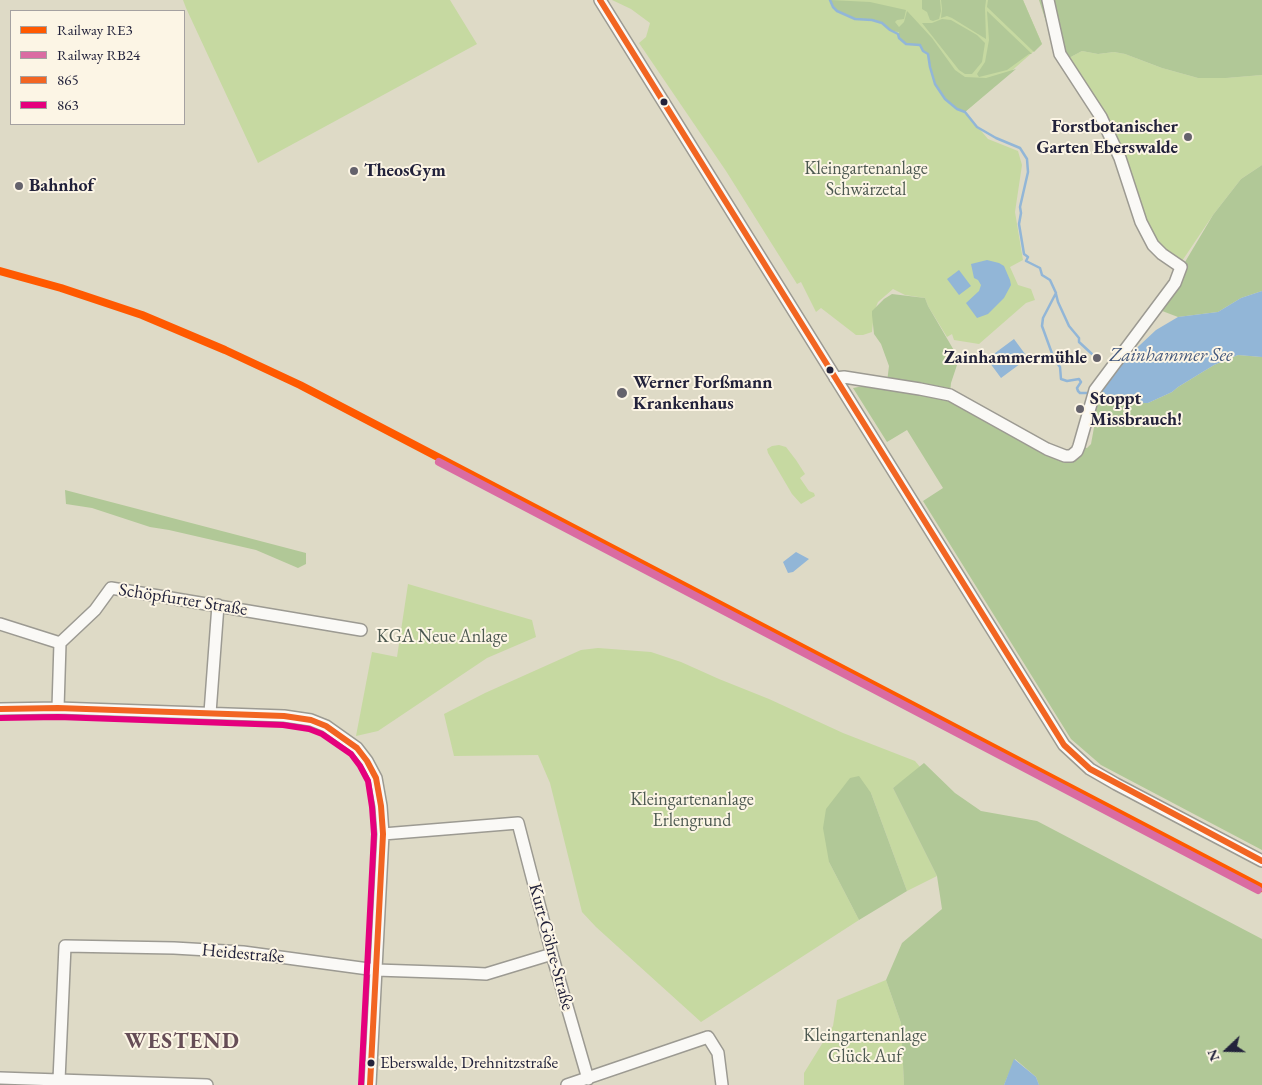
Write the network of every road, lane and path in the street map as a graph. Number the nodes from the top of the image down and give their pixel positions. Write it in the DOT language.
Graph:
graph roads {
  1 [pos="600,0"];
  2 [pos="1048,0"];
  3 [pos="835,378"];
  4 [pos="218,605"];
  5 [pos="0,624"];
  6 [pos="361,630"];
  7 [pos="60,643"];
  8 [pos="58,708"];
  9 [pos="0,709"];
  10 [pos="210,714"];
  11 [pos="383,834"];
  12 [pos="1262,861"];
  13 [pos="552,954"];
  14 [pos="376,970"];
  15 [pos="0,1078"];
  16 [pos="588,1078"];
  17 [pos="58,1080"];
  18 [pos="22,1082"];
  19 [pos="207,1085"];
  20 [pos="370,1085"];
  21 [pos="567,1085"];
  22 [pos="722,1085"];
  1 -- 3 [label="street"];
  2 -- 3 [label="street"];
  3 -- 12 [label="street"];
  4 -- 6 [label="street, Schöpfurter Straße"];
  4 -- 7 [label="street, Schöpfurter Straße"];
  4 -- 10 [label="street"];
  5 -- 7 [label="street"];
  7 -- 8 [label="street"];
  8 -- 9 [label="street"];
  8 -- 10 [label="street"];
  10 -- 11 [label="street"];
  11 -- 13 [label="street, Kurt-Göhre-Straße"];
  11 -- 14 [label="street"];
  13 -- 14 [label="street, Heidestraße"];
  13 -- 16 [label="street, Kurt-Göhre-Straße"];
  14 -- 17 [label="street, Heidestraße"];
  14 -- 20 [label="street"];
  15 -- 18 [label="street"];
  16 -- 21 [label="street"];
  16 -- 22 [label="street"];
  17 -- 18 [label="street"];
  17 -- 19 [label="street"];
}
